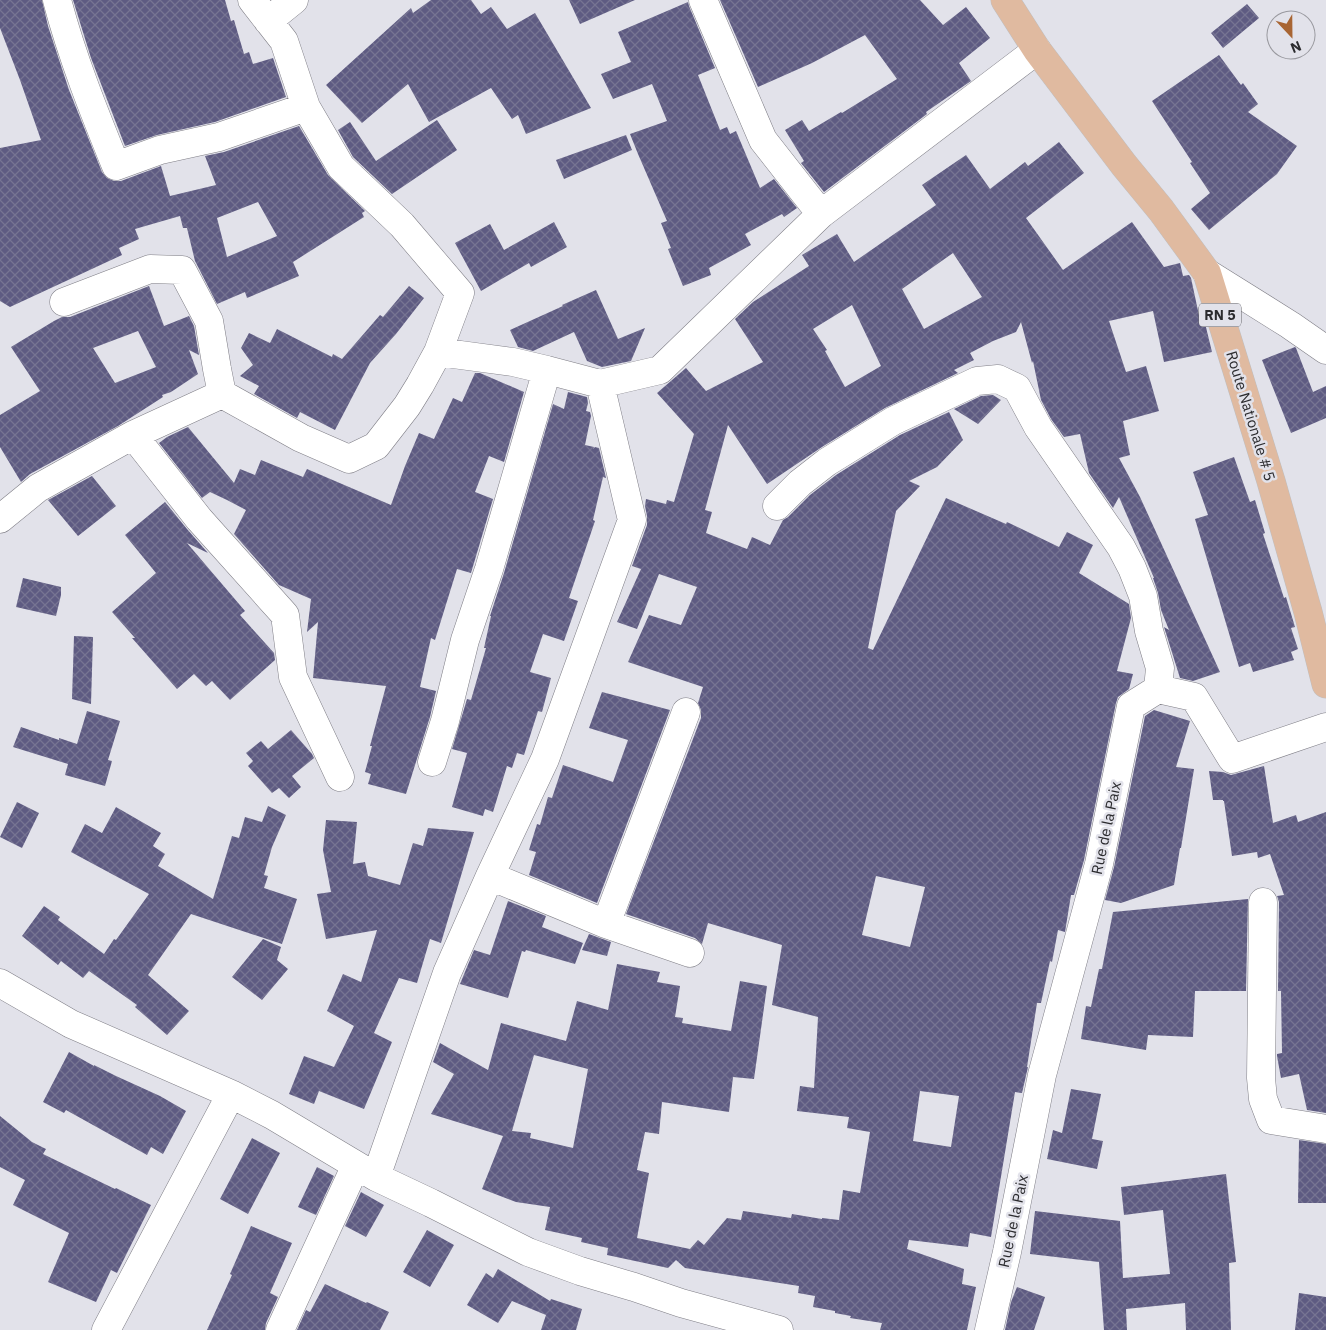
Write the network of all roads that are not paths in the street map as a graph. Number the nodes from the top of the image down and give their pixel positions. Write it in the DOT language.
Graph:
graph roads {
  1 [pos="57,0"];
  2 [pos="252,0"];
  3 [pos="294,0"];
  4 [pos="703,0"];
  5 [pos="1005,0"];
  6 [pos="268,21"];
  7 [pos="1037,50"];
  8 [pos="306,107"];
  9 [pos="821,214"];
  10 [pos="1207,273"];
  11 [pos="64,302"];
  12 [pos="1326,350"];
  13 [pos="438,352"];
  14 [pos="547,370"];
  15 [pos="600,384"];
  16 [pos="222,394"];
  17 [pos="133,435"];
  18 [pos="777,506"];
  19 [pos="0,519"];
  20 [pos="1326,684"];
  21 [pos="1158,689"];
  22 [pos="686,712"];
  23 [pos="1326,727"];
  24 [pos="432,762"];
  25 [pos="340,778"];
  26 [pos="490,876"];
  27 [pos="1263,902"];
  28 [pos="606,924"];
  29 [pos="690,953"];
  30 [pos="0,982"];
  31 [pos="231,1094"];
  32 [pos="1326,1128"];
  33 [pos="366,1171"];
  34 [pos="106,1330"];
  35 [pos="280,1330"];
  36 [pos="779,1330"];
  37 [pos="989,1330"];
  1 -- 8 [label="street"];
  2 -- 6 [label="street"];
  3 -- 6 [label="street"];
  4 -- 9 [label="street"];
  5 -- 7 [label="main road, Route Nationale # 5 / RN 5"];
  6 -- 8 [label="street"];
  7 -- 9 [label="street"];
  7 -- 10 [label="main road, Route Nationale # 5 / RN 5"];
  8 -- 13 [label="street"];
  9 -- 15 [label="street"];
  10 -- 12 [label="street"];
  10 -- 20 [label="main road, Route Nationale # 5 / RN 5"];
  11 -- 16 [label="street"];
  13 -- 14 [label="street"];
  13 -- 16 [label="street"];
  14 -- 15 [label="street"];
  14 -- 24 [label="street"];
  15 -- 26 [label="street"];
  16 -- 17 [label="street"];
  17 -- 19 [label="street"];
  17 -- 25 [label="street"];
  18 -- 21 [label="street"];
  21 -- 23 [label="street"];
  21 -- 37 [label="street, Rue de la Paix"];
  22 -- 28 [label="street"];
  26 -- 28 [label="street"];
  26 -- 33 [label="street"];
  27 -- 32 [label="street"];
  28 -- 29 [label="street"];
  30 -- 31 [label="street"];
  31 -- 33 [label="street"];
  31 -- 34 [label="street"];
  33 -- 35 [label="street"];
  33 -- 36 [label="street"];
}
